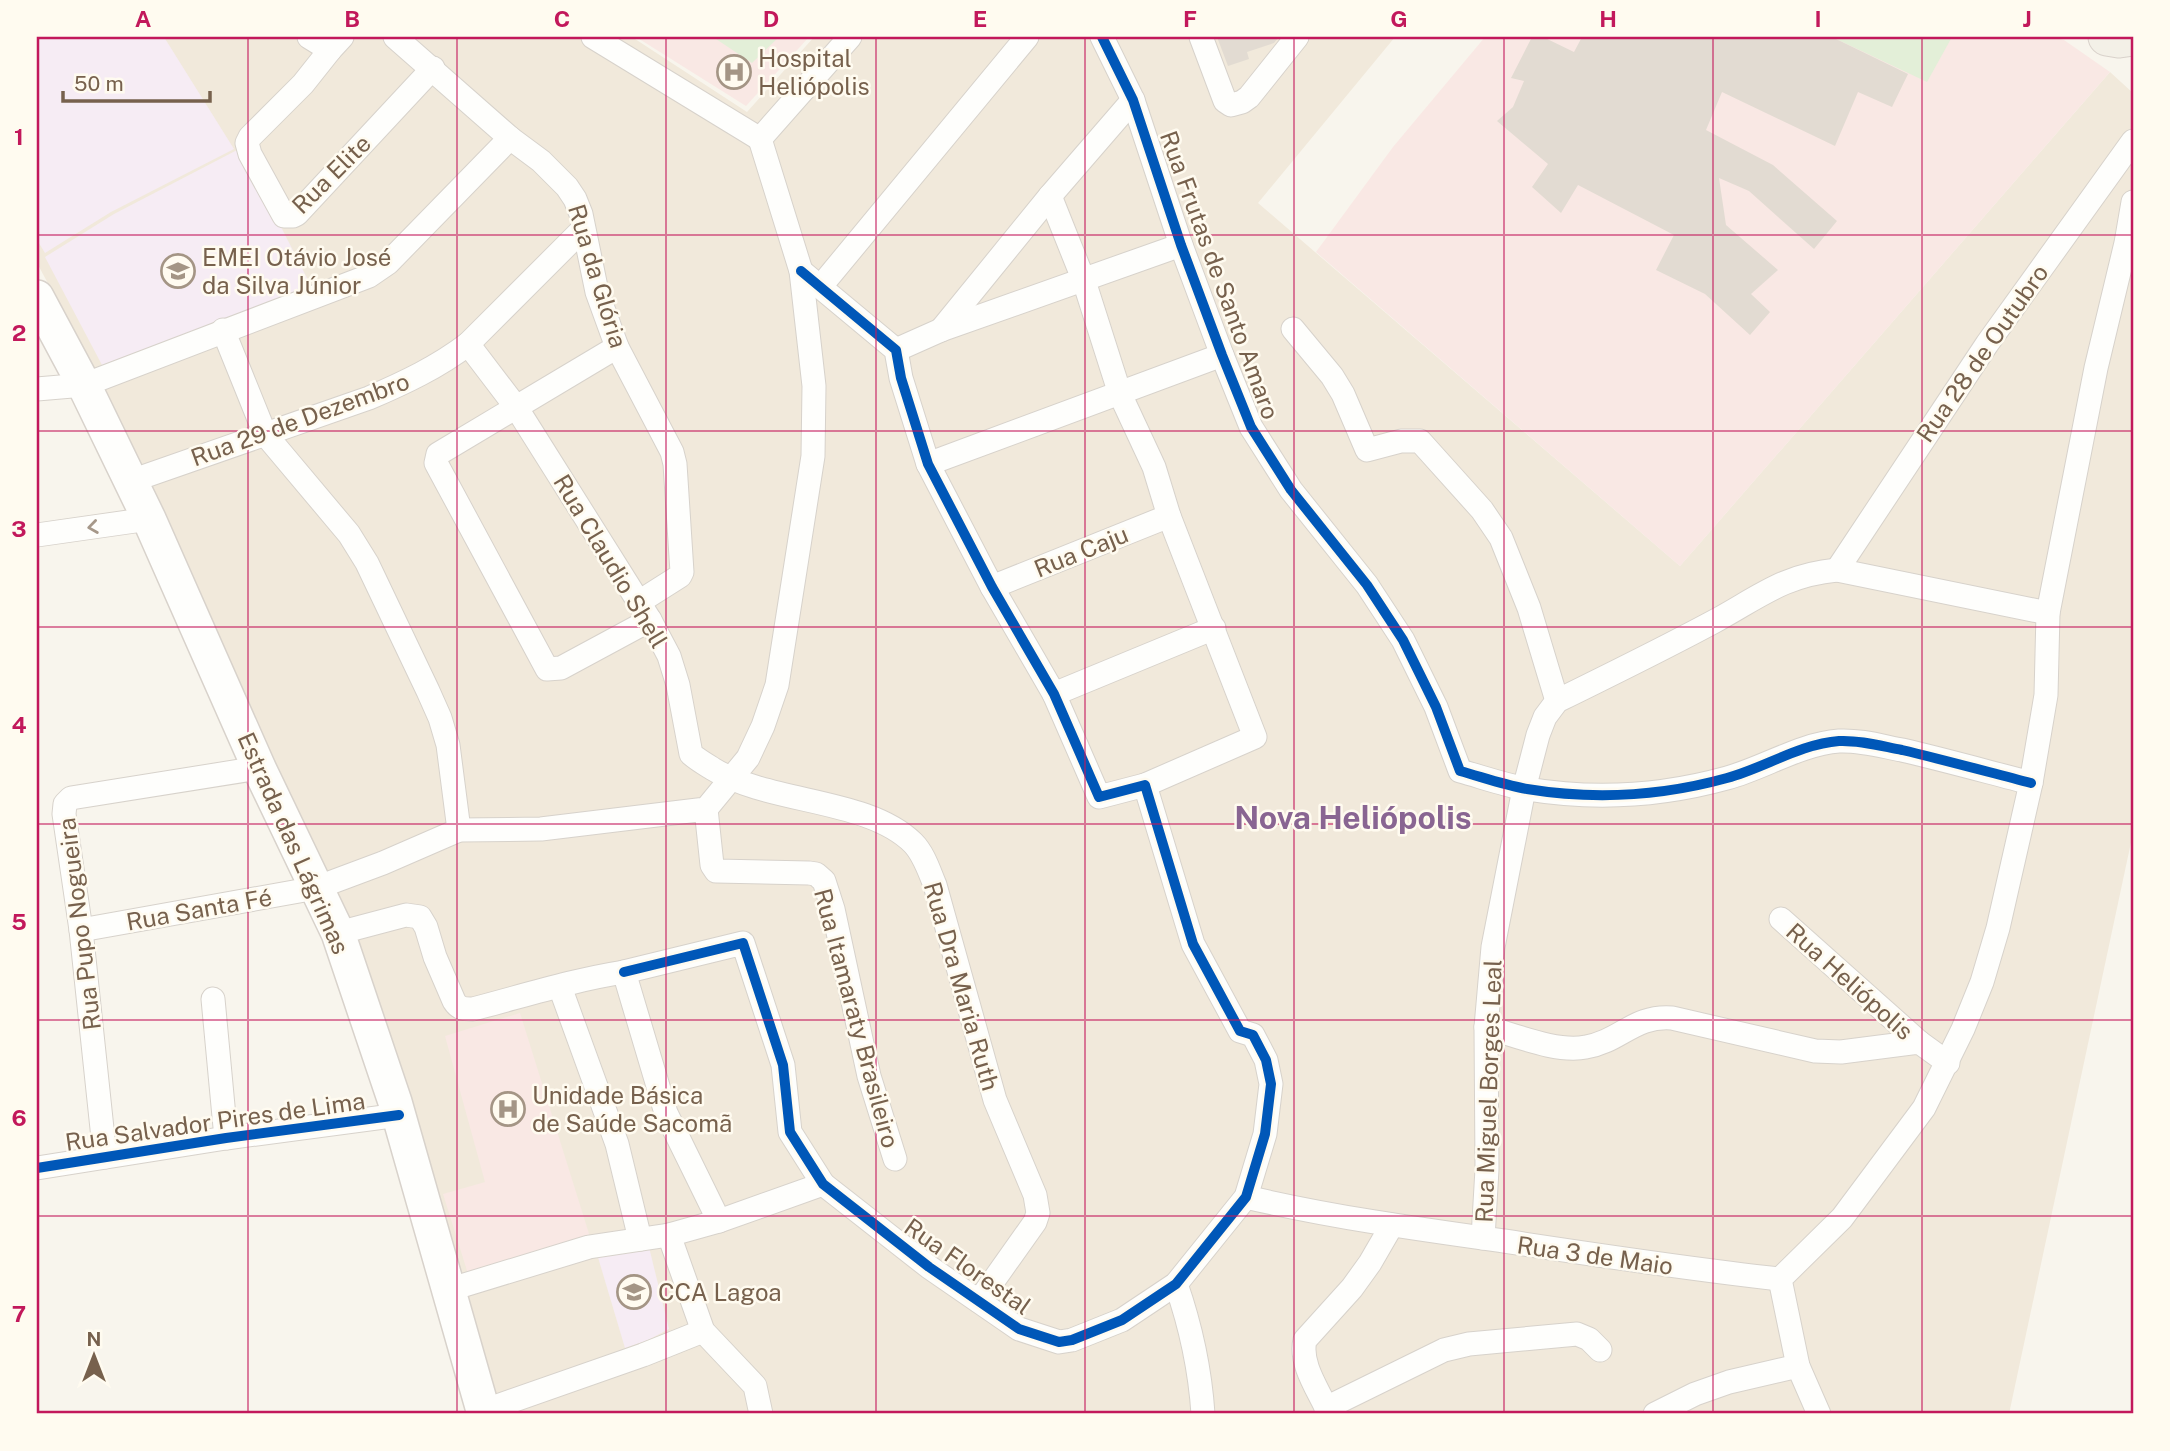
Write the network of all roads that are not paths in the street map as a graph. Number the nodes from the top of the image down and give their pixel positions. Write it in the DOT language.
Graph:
graph roads {
  1 [pos="309,37"];
  2 [pos="395,37"];
  3 [pos="593,37"];
  4 [pos="850,37"];
  5 [pos="1027,37"];
  6 [pos="1102,37"];
  7 [pos="1201,37"];
  8 [pos="1297,37"];
  9 [pos="2106,37"];
  10 [pos="2133,37"];
  11 [pos="336,43"];
  12 [pos="433,68"];
  13 [pos="1133,100"];
  14 [pos="510,138"];
  15 [pos="760,139"];
  16 [pos="2133,141"];
  17 [pos="1050,196"];
  18 [pos="2133,202"];
  19 [pos="583,229"];
  20 [pos="1181,245"];
  21 [pos="801,271"];
  22 [pos="1084,281"];
  23 [pos="821,286"];
  24 [pos="37,297"];
  25 [pos="1293,329"];
  26 [pos="941,330"];
  27 [pos="223,331"];
  28 [pos="468,344"];
  29 [pos="617,347"];
  30 [pos="896,350"];
  31 [pos="1222,355"];
  32 [pos="85,385"];
  33 [pos="37,389"];
  34 [pos="1120,394"];
  35 [pos="516,407"];
  36 [pos="265,435"];
  37 [pos="928,464"];
  38 [pos="131,481"];
  39 [pos="1169,516"];
  40 [pos="149,519"];
  41 [pos="37,535"];
  42 [pos="1837,570"];
  43 [pos="992,587"];
  44 [pos="645,611"];
  45 [pos="2048,613"];
  46 [pos="1214,628"];
  47 [pos="1054,694"];
  48 [pos="1557,701"];
  49 [pos="259,768"];
  50 [pos="731,780"];
  51 [pos="2031,783"];
  52 [pos="1145,785"];
  53 [pos="1524,789"];
  54 [pos="706,809"];
  55 [pos="459,830"];
  56 [pos="316,888"];
  57 [pos="1781,919"];
  58 [pos="81,930"];
  59 [pos="338,933"];
  60 [pos="624,972"];
  61 [pos="560,987"];
  62 [pos="213,999"];
  63 [pos="1486,1027"];
  64 [pos="1919,1042"];
  65 [pos="1948,1063"];
  66 [pos="399,1115"];
  67 [pos="226,1138"];
  68 [pos="105,1157"];
  69 [pos="895,1159"];
  70 [pos="37,1168"];
  71 [pos="823,1184"];
  72 [pos="1246,1197"];
  73 [pos="719,1220"];
  74 [pos="1392,1225"];
  75 [pos="669,1235"];
  76 [pos="1483,1238"];
  77 [pos="640,1239"];
  78 [pos="1780,1279"];
  79 [pos="1176,1284"];
  80 [pos="448,1290"];
  81 [pos="979,1301"];
  82 [pos="703,1331"];
  83 [pos="1600,1350"];
  84 [pos="1798,1366"];
  85 [pos="1327,1411"];
  86 [pos="484,1413"];
  87 [pos="761,1414"];
  88 [pos="1203,1414"];
  89 [pos="1655,1414"];
  90 [pos="1819,1414"];
  1 -- 11 [label="street"];
  2 -- 12 [label="street, Rua da Glória"];
  3 -- 15 [label="street"];
  4 -- 15 [label="street"];
  5 -- 23 [label="street"];
  6 -- 13 [label="street, Rua Frutas de Santo Amaro"];
  7 -- 8 [label="street"];
  9 -- 10 [label="main road"];
  11 -- 12 [label="street, Rua Elite"];
  12 -- 14 [label="street, Rua da Glória"];
  13 -- 17 [label="street"];
  13 -- 20 [label="street, Rua Frutas de Santo Amaro"];
  14 -- 19 [label="street, Rua da Glória"];
  14 -- 27 [label="street"];
  15 -- 21 [label="street"];
  16 -- 42 [label="street, Rua 28 de Outubro"];
  17 -- 22 [label="street"];
  17 -- 26 [label="street"];
  18 -- 45 [label="street"];
  19 -- 28 [label="street, Rua 29 de Dezembro"];
  19 -- 29 [label="street, Rua da Glória"];
  20 -- 22 [label="street"];
  20 -- 31 [label="street, Rua Frutas de Santo Amaro"];
  21 -- 23 [label="street"];
  21 -- 50 [label="street"];
  22 -- 26 [label="street"];
  22 -- 34 [label="street"];
  23 -- 30 [label="street"];
  24 -- 32 [label="main road, Estrada das Lágrimas"];
  25 -- 48 [label="street"];
  26 -- 30 [label="street"];
  27 -- 32 [label="street"];
  27 -- 36 [label="street"];
  28 -- 35 [label="street, Rua Claudio Shell"];
  28 -- 36 [label="street, Rua 29 de Dezembro"];
  29 -- 35 [label="street"];
  29 -- 44 [label="street, Rua da Glória"];
  30 -- 37 [label="street"];
  31 -- 34 [label="street"];
  31 -- 53 [label="street, Rua Frutas de Santo Amaro"];
  32 -- 33 [label="street"];
  32 -- 38 [label="main road, Estrada das Lágrimas"];
  34 -- 37 [label="street"];
  34 -- 39 [label="street"];
  35 -- 44 [label="street, Rua Claudio Shell"];
  35 -- 44 [label="street"];
  36 -- 38 [label="street, Rua 29 de Dezembro"];
  36 -- 55 [label="street"];
  37 -- 43 [label="street"];
  38 -- 40 [label="main road, Estrada das Lágrimas"];
  39 -- 43 [label="street, Rua Caju"];
  39 -- 46 [label="street"];
  40 -- 41 [label="street, one-way"];
  40 -- 49 [label="main road, Estrada das Lágrimas"];
  42 -- 45 [label="street"];
  42 -- 48 [label="street"];
  43 -- 47 [label="street"];
  44 -- 50 [label="street, Rua Claudio Shell"];
  45 -- 51 [label="street"];
  46 -- 47 [label="street"];
  46 -- 52 [label="street"];
  47 -- 52 [label="street"];
  48 -- 53 [label="street, Rua Miguel Borges Leal"];
  49 -- 56 [label="main road, Estrada das Lágrimas"];
  49 -- 58 [label="street, Rua Pupo Nogueira"];
  50 -- 54 [label="street"];
  50 -- 81 [label="street, Rua Dra Maria Ruth"];
  51 -- 53 [label="street"];
  51 -- 65 [label="street"];
  52 -- 72 [label="street, Rua Florestal"];
  53 -- 63 [label="street, Rua Miguel Borges Leal"];
  54 -- 55 [label="street"];
  54 -- 69 [label="street, Rua Itamaraty Brasileiro"];
  55 -- 56 [label="street, Rua Santa Fé"];
  56 -- 58 [label="street, Rua Santa Fé"];
  56 -- 59 [label="main road, Estrada das Lágrimas"];
  57 -- 64 [label="street, Rua Heliópolis"];
  58 -- 68 [label="street, Rua Pupo Nogueira"];
  59 -- 61 [label="street"];
  59 -- 66 [label="main road, Estrada das Lágrimas"];
  60 -- 61 [label="street"];
  60 -- 71 [label="street, Rua Florestal"];
  60 -- 73 [label="street"];
  61 -- 77 [label="street"];
  62 -- 67 [label="street"];
  63 -- 64 [label="street"];
  63 -- 76 [label="street, Rua Miguel Borges Leal"];
  64 -- 65 [label="street, Rua Heliópolis"];
  65 -- 78 [label="street"];
  66 -- 67 [label="street, Rua Salvador Pires de Lima"];
  66 -- 80 [label="main road, Estrada das Lágrimas"];
  67 -- 68 [label="street, Rua Salvador Pires de Lima"];
  68 -- 70 [label="street, Rua Salvador Pires de Lima"];
  71 -- 73 [label="street"];
  71 -- 81 [label="street, Rua Florestal"];
  72 -- 74 [label="street, Rua 3 de Maio"];
  72 -- 79 [label="street, Rua Florestal"];
  73 -- 75 [label="street"];
  74 -- 76 [label="street, Rua 3 de Maio"];
  74 -- 85 [label="street"];
  75 -- 77 [label="street"];
  75 -- 82 [label="street"];
  76 -- 78 [label="street, Rua 3 de Maio"];
  77 -- 80 [label="street"];
  78 -- 84 [label="street"];
  79 -- 81 [label="street, Rua Florestal"];
  79 -- 88 [label="street"];
  80 -- 86 [label="main road, Estrada das Lágrimas"];
  82 -- 86 [label="street"];
  82 -- 87 [label="street"];
  83 -- 85 [label="street"];
  84 -- 89 [label="street"];
  84 -- 90 [label="street"];
}
